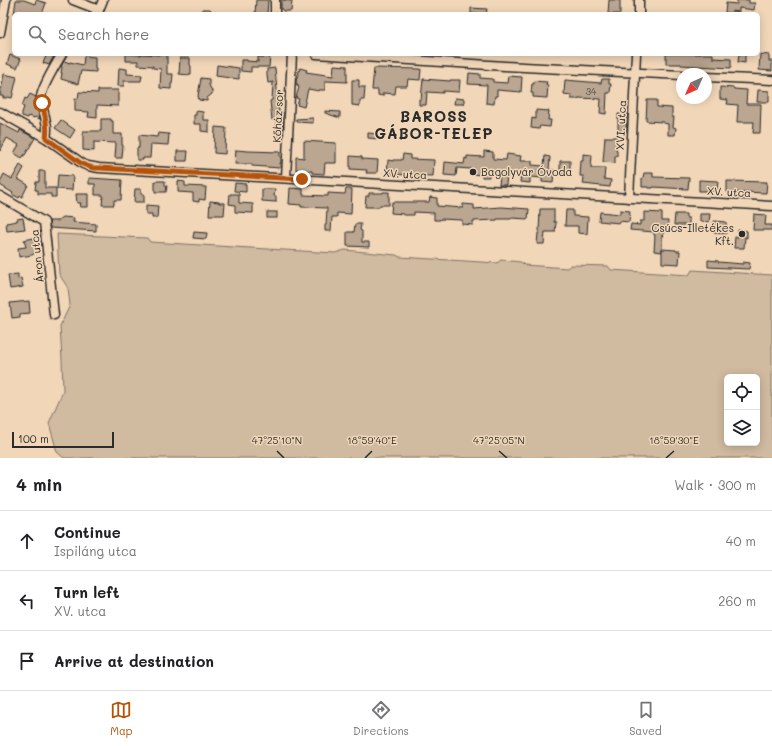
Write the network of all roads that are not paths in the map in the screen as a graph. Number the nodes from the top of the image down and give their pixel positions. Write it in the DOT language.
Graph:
graph roads {
  1 [pos="6,0"];
  2 [pos="73,0"];
  3 [pos="103,0"];
  4 [pos="275,0"];
  5 [pos="639,0"];
  6 [pos="97,12"];
  7 [pos="275,12"];
  8 [pos="639,12"];
  9 [pos="0,33"];
  10 [pos="61,56"];
  11 [pos="292,56"];
  12 [pos="348,56"];
  13 [pos="636,56"];
  14 [pos="635,73"];
  15 [pos="676,75"];
  16 [pos="712,77"];
  17 [pos="772,80"];
  18 [pos="0,112"];
  19 [pos="46,138"];
  20 [pos="286,178"];
  21 [pos="0,196"];
  22 [pos="629,198"];
  23 [pos="772,206"];
  24 [pos="54,315"];
  1 -- 9 [label="street"];
  2 -- 6 [label="street"];
  3 -- 6 [label="street"];
  4 -- 7 [label="street"];
  5 -- 8 [label="street"];
  10 -- 19 [label="street"];
  11 -- 20 [label="street, Kőház sor"];
  12 -- 14 [label="street"];
  13 -- 14 [label="street, XVI. utca"];
  14 -- 15 [label="street"];
  14 -- 22 [label="street, XVI. utca"];
  16 -- 17 [label="street"];
  18 -- 19 [label="street, XV. utca"];
  19 -- 20 [label="street, XV. utca"];
  20 -- 22 [label="street, XV. utca"];
  21 -- 24 [label="street, Áron utca"];
  22 -- 23 [label="street, XV. utca"];
}
